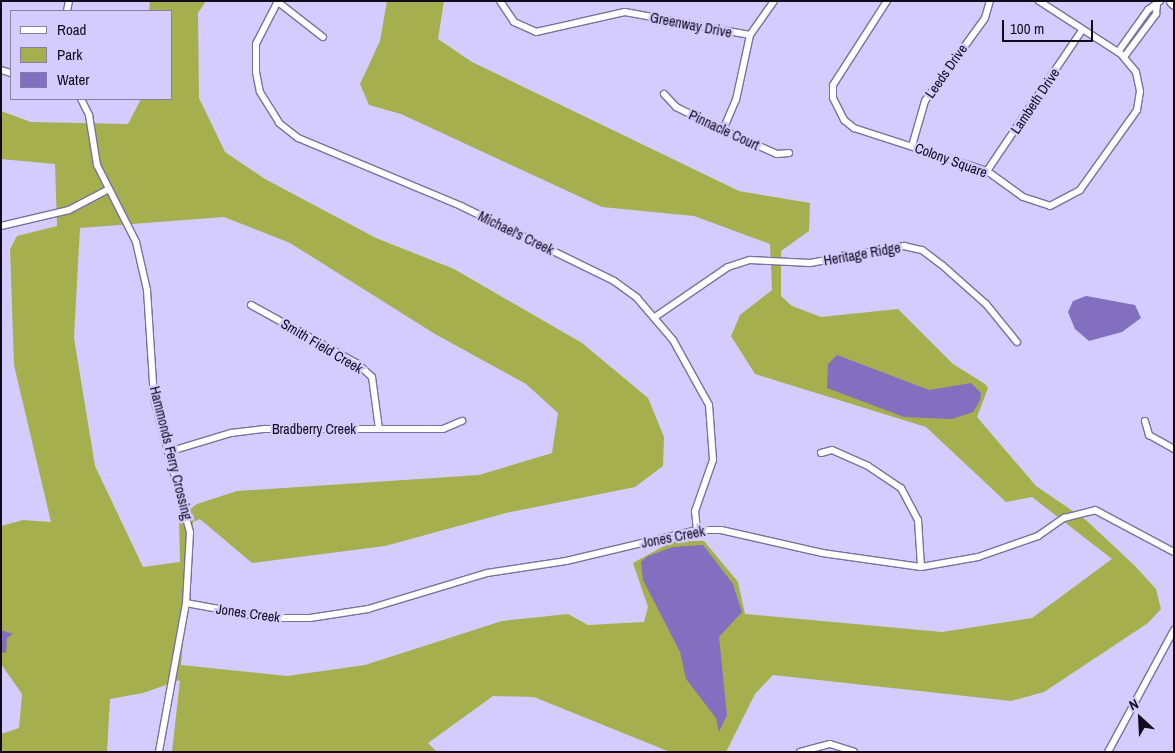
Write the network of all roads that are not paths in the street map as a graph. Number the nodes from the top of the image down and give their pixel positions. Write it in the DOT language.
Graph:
graph roads {
  1 [pos="500,1"];
  2 [pos="774,1"];
  3 [pos="887,1"];
  4 [pos="990,1"];
  5 [pos="1039,1"];
  6 [pos="1171,1"];
  7 [pos="278,2"];
  8 [pos="1159,3"];
  9 [pos="1174,4"];
  10 [pos="1082,30"];
  11 [pos="750,35"];
  12 [pos="323,37"];
  13 [pos="1118,52"];
  14 [pos="1124,57"];
  15 [pos="664,94"];
  16 [pos="82,100"];
  17 [pos="723,130"];
  18 [pos="912,146"];
  19 [pos="789,153"];
  20 [pos="988,171"];
  21 [pos="109,189"];
  22 [pos="1,226"];
  23 [pos="251,305"];
  24 [pos="655,318"];
  25 [pos="1017,342"];
  26 [pos="462,421"];
  27 [pos="1144,421"];
  28 [pos="379,430"];
  29 [pos="1174,449"];
  30 [pos="168,452"];
  31 [pos="821,453"];
  32 [pos="697,530"];
  33 [pos="1174,552"];
  34 [pos="921,566"];
  35 [pos="186,603"];
  36 [pos="1174,630"];
  37 [pos="158,752"];
  38 [pos="800,752"];
  39 [pos="854,752"];
  40 [pos="1108,752"];
  1 -- 11 [label="street, Greenway Drive"];
  2 -- 11 [label="street, Greenway Drive"];
  3 -- 18 [label="street, Colony Square"];
  4 -- 18 [label="street, Leeds Drive"];
  5 -- 10 [label="street, Colony Square"];
  6 -- 9 [label="main road"];
  7 -- 12 [label="street"];
  7 -- 24 [label="street, Michael's Creek"];
  8 -- 13 [label="street"];
  8 -- 14 [label="street"];
  10 -- 13 [label="street, Colony Square"];
  10 -- 20 [label="street, Lambeth Drive"];
  11 -- 17 [label="street, Greenway Drive"];
  13 -- 14 [label="street, Colony Square"];
  14 -- 20 [label="street, Colony Square"];
  15 -- 17 [label="street, Pinnacle Court"];
  16 -- 21 [label="street, Hammonds Ferry Crossing"];
  17 -- 19 [label="street, Pinnacle Court"];
  18 -- 20 [label="street, Colony Square"];
  21 -- 22 [label="street"];
  21 -- 30 [label="street, Hammonds Ferry Crossing"];
  23 -- 28 [label="street, Smith Field Creek"];
  24 -- 25 [label="street, Heritage Ridge"];
  24 -- 32 [label="street, Michael's Creek"];
  26 -- 28 [label="street, Bradberry Creek"];
  27 -- 29 [label="street"];
  28 -- 30 [label="street, Bradberry Creek"];
  30 -- 35 [label="street, Hammonds Ferry Crossing"];
  31 -- 34 [label="street"];
  32 -- 34 [label="street, Jones Creek"];
  32 -- 35 [label="street, Jones Creek"];
  33 -- 34 [label="street, Jones Creek"];
  35 -- 37 [label="street, Hammonds Ferry Crossing"];
  36 -- 40 [label="street"];
  38 -- 39 [label="street"];
}
